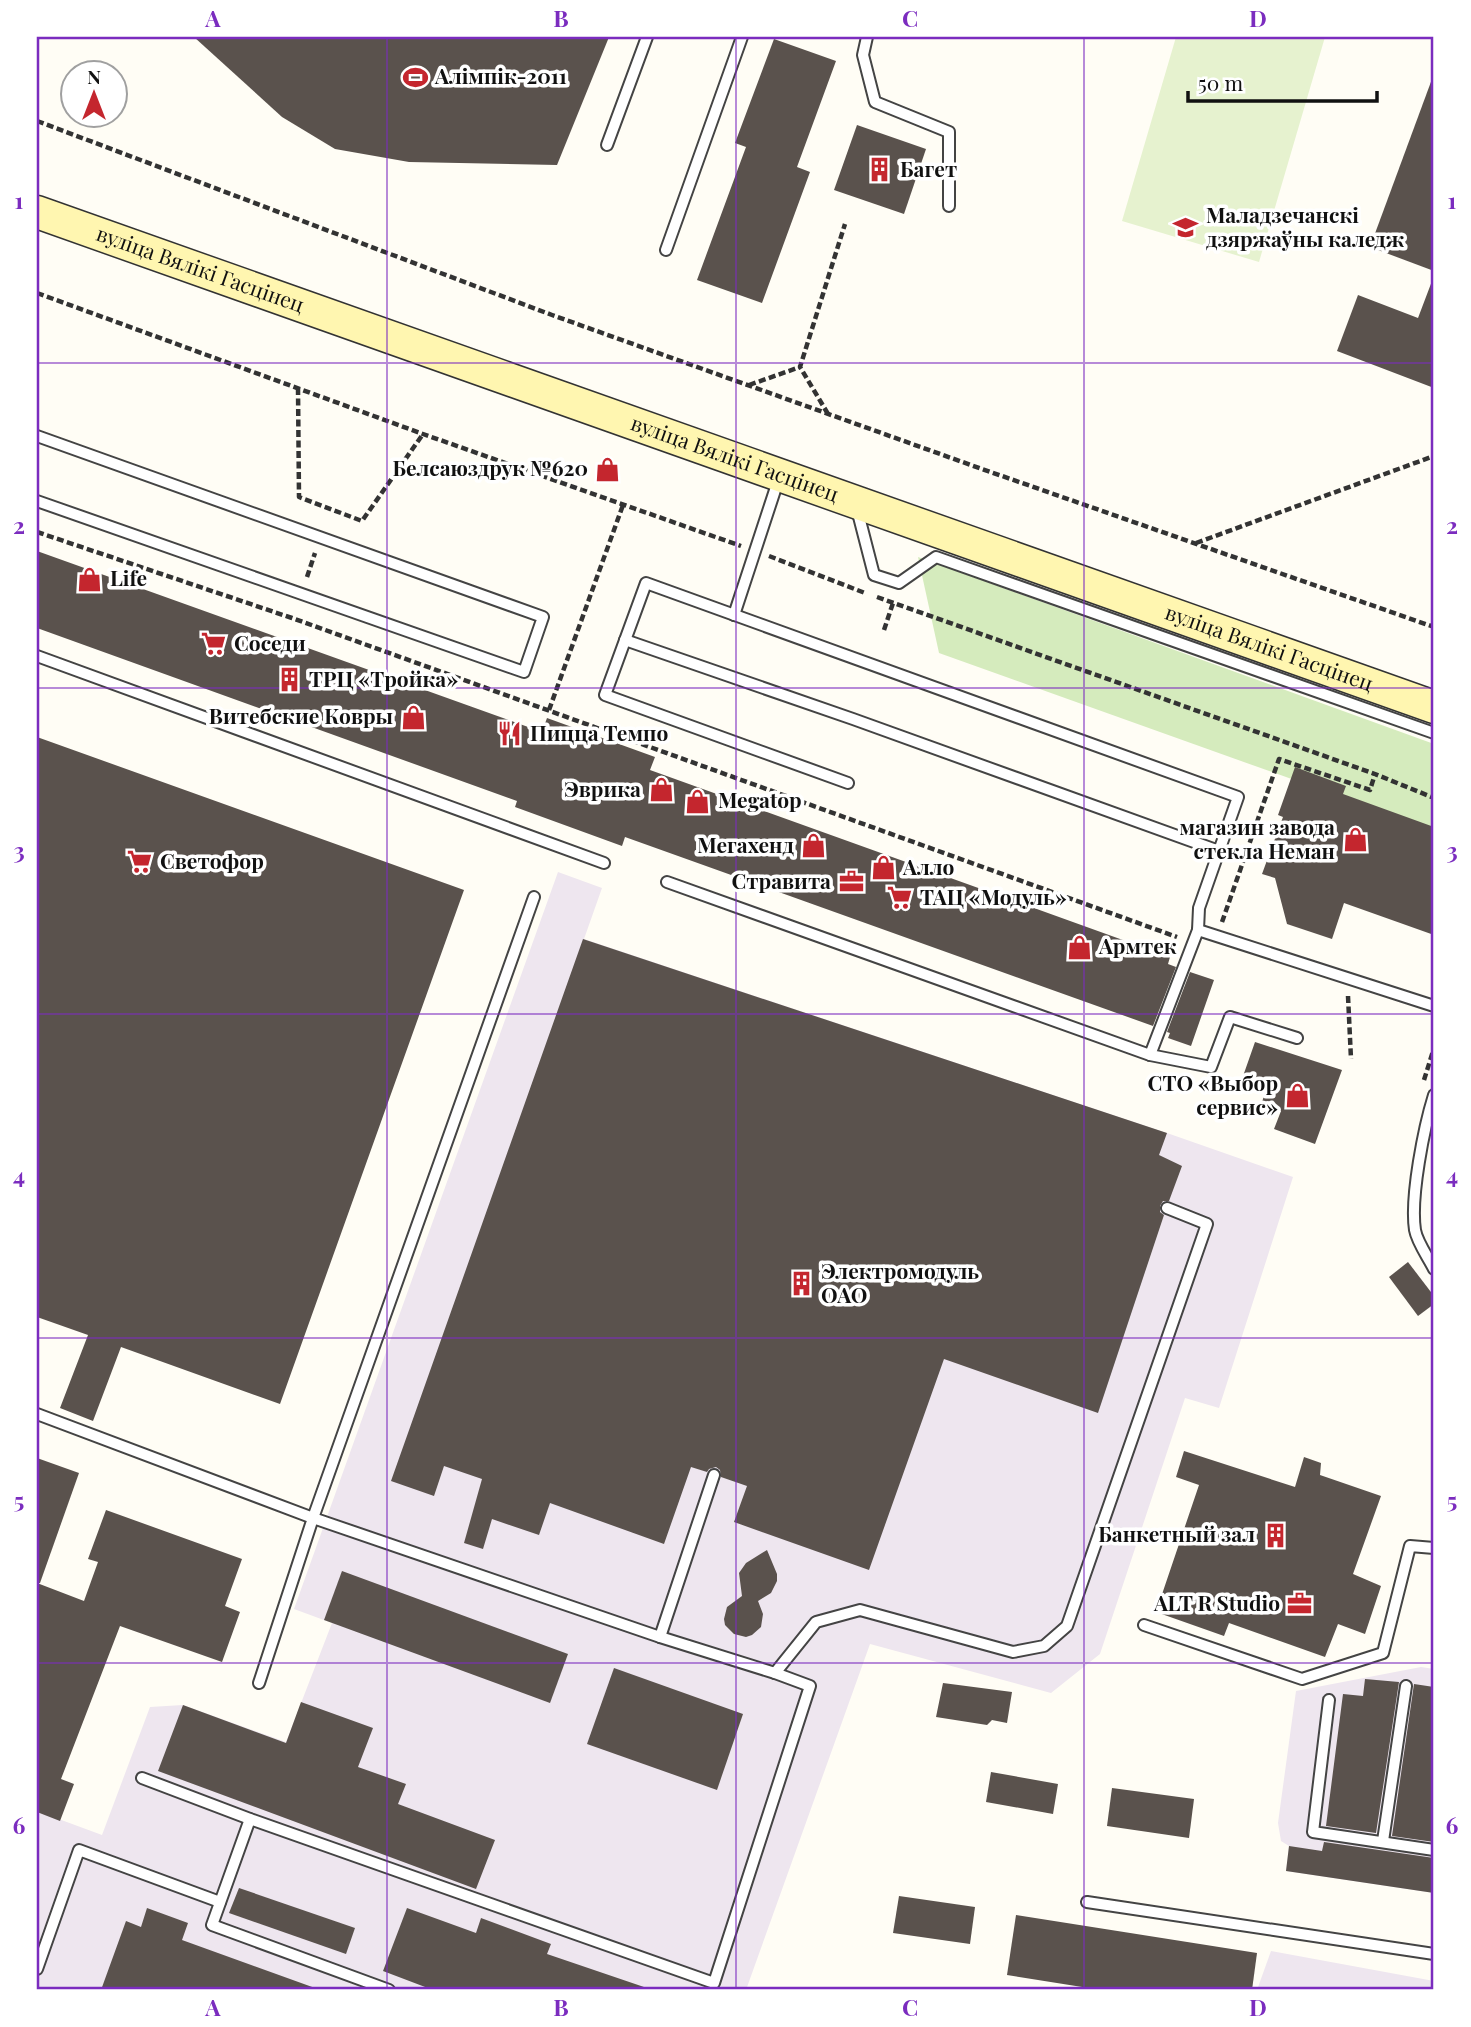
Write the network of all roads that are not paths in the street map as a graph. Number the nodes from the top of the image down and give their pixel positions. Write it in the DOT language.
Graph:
graph roads {
  1 [pos="647,37"];
  2 [pos="742,37"];
  3 [pos="867,37"];
  4 [pos="607,145"];
  5 [pos="949,206"];
  6 [pos="37,212"];
  7 [pos="666,250"];
  8 [pos="37,436"];
  9 [pos="780,474"];
  10 [pos="37,501"];
  11 [pos="855,503"];
  12 [pos="734,615"];
  13 [pos="625,640"];
  14 [pos="37,656"];
  15 [pos="1434,707"];
  16 [pos="1434,733"];
  17 [pos="848,783"];
  18 [pos="1219,850"];
  19 [pos="604,863"];
  20 [pos="667,882"];
  21 [pos="534,897"];
  22 [pos="1198,930"];
  23 [pos="1434,1006"];
  24 [pos="1297,1038"];
  25 [pos="1150,1055"];
  26 [pos="1434,1095"];
  27 [pos="1167,1208"];
  28 [pos="1434,1269"];
  29 [pos="37,1414"];
  30 [pos="714,1475"];
  31 [pos="313,1518"];
  32 [pos="1434,1548"];
  33 [pos="1144,1625"];
  34 [pos="660,1637"];
  35 [pos="775,1673"];
  36 [pos="259,1683"];
  37 [pos="1406,1686"];
  38 [pos="1329,1700"];
  39 [pos="142,1778"];
  40 [pos="250,1819"];
  41 [pos="1383,1841"];
  42 [pos="1434,1850"];
  43 [pos="220,1902"];
  44 [pos="1087,1902"];
  45 [pos="1434,1954"];
  46 [pos="37,1969"];
  47 [pos="713,1987"];
  48 [pos="389,1990"];
  1 -- 4 [label="lane"];
  2 -- 7 [label="lane"];
  3 -- 5 [label="lane"];
  6 -- 9 [label="main road, вуліца Вялікі Гасцінец"];
  8 -- 10 [label="lane"];
  9 -- 11 [label="main road, вуліца Вялікі Гасцінец"];
  9 -- 12 [label="lane"];
  11 -- 15 [label="main road, вуліца Вялікі Гасцінец"];
  11 -- 16 [label="lane"];
  12 -- 13 [label="lane"];
  12 -- 18 [label="lane"];
  13 -- 17 [label="lane"];
  13 -- 18 [label="lane"];
  14 -- 19 [label="lane"];
  18 -- 22 [label="lane"];
  20 -- 25 [label="lane"];
  21 -- 31 [label="lane"];
  22 -- 23 [label="lane"];
  22 -- 25 [label="lane"];
  24 -- 25 [label="lane"];
  26 -- 28 [label="lane"];
  27 -- 35 [label="lane"];
  29 -- 31 [label="lane"];
  30 -- 34 [label="lane"];
  31 -- 34 [label="lane"];
  31 -- 36 [label="lane"];
  32 -- 33 [label="lane"];
  34 -- 35 [label="lane"];
  35 -- 47 [label="lane"];
  37 -- 41 [label="lane"];
  38 -- 41 [label="lane"];
  39 -- 40 [label="lane"];
  40 -- 43 [label="lane"];
  40 -- 47 [label="lane"];
  41 -- 42 [label="lane"];
  43 -- 46 [label="lane"];
  43 -- 48 [label="lane"];
  44 -- 45 [label="lane"];
}
